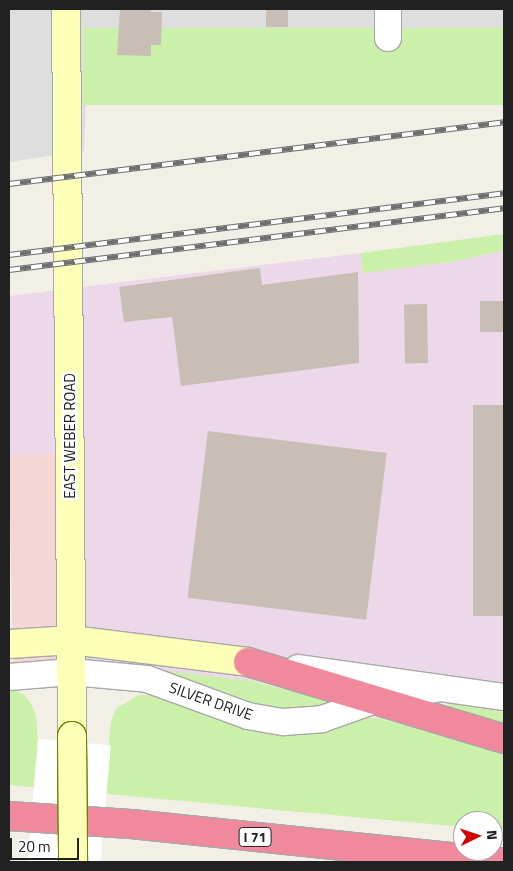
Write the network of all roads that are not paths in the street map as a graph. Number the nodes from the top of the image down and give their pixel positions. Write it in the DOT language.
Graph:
graph roads {
  1 [pos="66,9"];
  2 [pos="388,9"];
  3 [pos="388,38"];
  4 [pos="72,640"];
  5 [pos="9,644"];
  6 [pos="248,662"];
  7 [pos="72,672"];
  8 [pos="9,677"];
  9 [pos="440,688"];
  10 [pos="504,697"];
  11 [pos="373,702"];
  12 [pos="504,739"];
  13 [pos="9,816"];
  14 [pos="74,862"];
  15 [pos="501,862"];
  1 -- 4 [label="street, EAST WEBER ROAD"];
  2 -- 3 [label="street"];
  4 -- 5 [label="street, SILVER DRIVE"];
  4 -- 6 [label="street, SILVER DRIVE"];
  4 -- 7 [label="street, EAST WEBER ROAD"];
  6 -- 9 [label="street, SILVER DRIVE"];
  6 -- 11 [label="highway"];
  7 -- 8 [label="street, SILVER DRIVE"];
  7 -- 11 [label="street, SILVER DRIVE"];
  7 -- 14 [label="street, EAST WEBER ROAD, bridge"];
  9 -- 10 [label="street, SILVER DRIVE"];
  9 -- 11 [label="street, SILVER DRIVE"];
  11 -- 12 [label="highway"];
  13 -- 15 [label="highway, I 71"];
}
